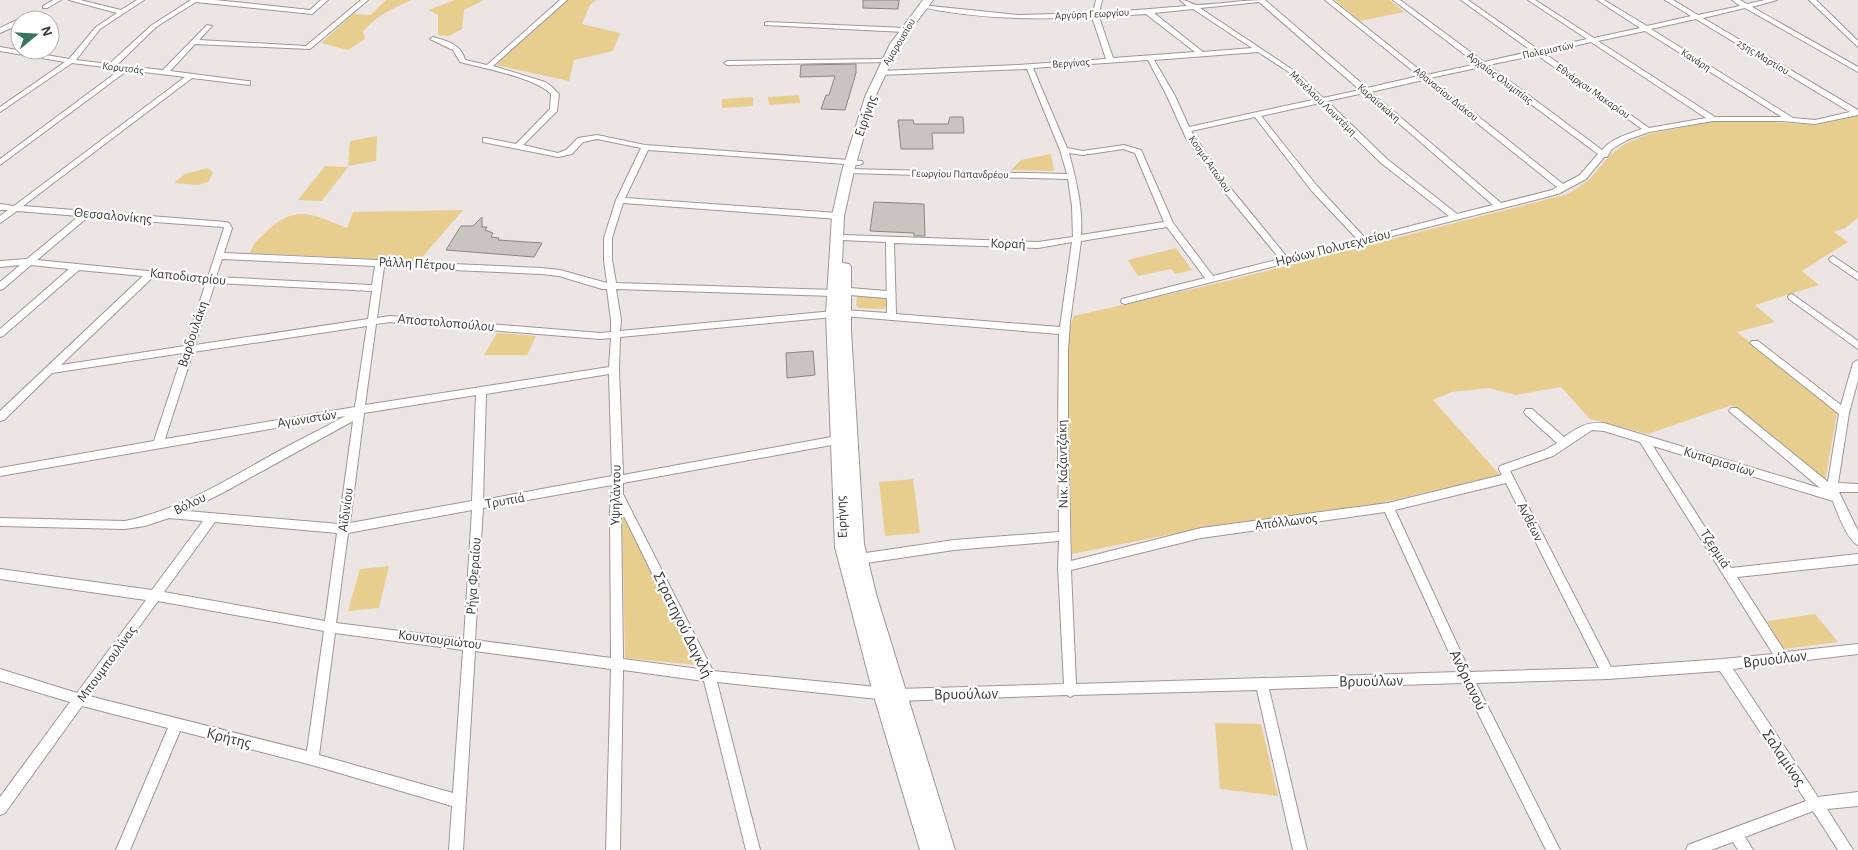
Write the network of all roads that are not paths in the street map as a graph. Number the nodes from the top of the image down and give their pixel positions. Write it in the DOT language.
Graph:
graph roads {
  1 [pos="58,0"];
  2 [pos="72,0"];
  3 [pos="141,0"];
  4 [pos="196,0"];
  5 [pos="269,0"];
  6 [pos="325,0"];
  7 [pos="365,0"];
  8 [pos="564,0"];
  9 [pos="1099,0"];
  10 [pos="1183,0"];
  11 [pos="1260,0"];
  12 [pos="1328,0"];
  13 [pos="1396,0"];
  14 [pos="1464,0"];
  15 [pos="1531,0"];
  16 [pos="1600,0"];
  17 [pos="1668,0"];
  18 [pos="1735,0"];
  19 [pos="1774,0"];
  20 [pos="1812,0"];
  21 [pos="925,3"];
  22 [pos="1746,6"];
  23 [pos="46,7"];
  24 [pos="258,7"];
  25 [pos="1195,7"];
  26 [pos="1147,11"];
  27 [pos="121,12"];
  28 [pos="1095,14"];
  29 [pos="1697,17"];
  30 [pos="767,24"];
  31 [pos="209,26"];
  32 [pos="1645,28"];
  33 [pos="905,30"];
  34 [pos="433,39"];
  35 [pos="1592,40"];
  36 [pos="195,42"];
  37 [pos="1858,45"];
  38 [pos="0,49"];
  39 [pos="1260,50"];
  40 [pos="1538,52"];
  41 [pos="1203,55"];
  42 [pos="1150,58"];
  43 [pos="71,61"];
  44 [pos="886,61"];
  45 [pos="1110,61"];
  46 [pos="727,63"];
  47 [pos="1482,65"];
  48 [pos="112,66"];
  49 [pos="1029,66"];
  50 [pos="488,67"];
  51 [pos="128,68"];
  52 [pos="1858,70"];
  53 [pos="164,73"];
  54 [pos="881,73"];
  55 [pos="191,76"];
  56 [pos="1425,78"];
  57 [pos="247,83"];
  58 [pos="876,88"];
  59 [pos="1366,91"];
  60 [pos="1323,100"];
  61 [pos="2,106"];
  62 [pos="1858,113"];
  63 [pos="1257,115"];
  64 [pos="1713,119"];
  65 [pos="1792,120"];
  66 [pos="1187,130"];
  67 [pos="1648,130"];
  68 [pos="486,140"];
  69 [pos="518,146"];
  70 [pos="645,147"];
  71 [pos="1064,150"];
  72 [pos="1604,155"];
  73 [pos="0,163"];
  74 [pos="853,167"];
  75 [pos="1072,177"];
  76 [pos="1563,188"];
  77 [pos="620,200"];
  78 [pos="1499,206"];
  79 [pos="0,207"];
  80 [pos="15,208"];
  81 [pos="86,214"];
  82 [pos="838,216"];
  83 [pos="1454,217"];
  84 [pos="0,220"];
  85 [pos="1169,224"];
  86 [pos="226,225"];
  87 [pos="844,238"];
  88 [pos="1077,238"];
  89 [pos="890,240"];
  90 [pos="1363,241"];
  91 [pos="220,256"];
  92 [pos="1833,259"];
  93 [pos="1286,260"];
  94 [pos="29,262"];
  95 [pos="380,262"];
  96 [pos="0,264"];
  97 [pos="78,266"];
  98 [pos="152,274"];
  99 [pos="1858,276"];
  100 [pos="210,280"];
  101 [pos="1212,280"];
  102 [pos="0,287"];
  103 [pos="612,287"];
  104 [pos="376,288"];
  105 [pos="839,292"];
  106 [pos="892,295"];
  107 [pos="1792,296"];
  108 [pos="1125,300"];
  109 [pos="839,313"];
  110 [pos="892,317"];
  111 [pos="372,320"];
  112 [pos="1064,331"];
  113 [pos="0,334"];
  114 [pos="615,335"];
  115 [pos="1755,342"];
  116 [pos="1858,346"];
  117 [pos="188,350"];
  118 [pos="1858,363"];
  119 [pos="50,370"];
  120 [pos="614,370"];
  121 [pos="481,392"];
  122 [pos="361,411"];
  123 [pos="1734,411"];
  124 [pos="1529,412"];
  125 [pos="1844,413"];
  126 [pos="0,417"];
  127 [pos="316,417"];
  128 [pos="321,433"];
  129 [pos="838,440"];
  130 [pos="1644,440"];
  131 [pos="158,444"];
  132 [pos="1565,444"];
  133 [pos="0,472"];
  134 [pos="1507,478"];
  135 [pos="617,480"];
  136 [pos="1858,488"];
  137 [pos="1833,492"];
  138 [pos="618,494"];
  139 [pos="478,506"];
  140 [pos="1388,507"];
  141 [pos="169,514"];
  142 [pos="212,518"];
  143 [pos="0,522"];
  144 [pos="344,528"];
  145 [pos="1064,536"];
  146 [pos="1858,540"];
  147 [pos="859,559"];
  148 [pos="1858,559"];
  149 [pos="1064,567"];
  150 [pos="0,574"];
  151 [pos="1730,574"];
  152 [pos="156,596"];
  153 [pos="330,627"];
  154 [pos="469,643"];
  155 [pos="1858,648"];
  156 [pos="1783,659"];
  157 [pos="617,663"];
  158 [pos="1723,665"];
  159 [pos="1608,673"];
  160 [pos="0,675"];
  161 [pos="709,676"];
  162 [pos="1467,678"];
  163 [pos="1262,684"];
  164 [pos="1070,691"];
  165 [pos="890,694"];
  166 [pos="80,700"];
  167 [pos="176,725"];
  168 [pos="312,759"];
  169 [pos="1858,799"];
  170 [pos="459,801"];
  171 [pos="1815,804"];
  172 [pos="0,808"];
  173 [pos="1736,835"];
  174 [pos="123,850"];
  175 [pos="456,850"];
  176 [pos="613,850"];
  177 [pos="753,850"];
  178 [pos="930,850"];
  179 [pos="945,850"];
  180 [pos="1300,850"];
  181 [pos="1552,850"];
  182 [pos="1693,850"];
  183 [pos="1746,850"];
  184 [pos="1846,850"];
  1 -- 23 [label="street"];
  2 -- 27 [label="street"];
  3 -- 27 [label="street"];
  4 -- 24 [label="street"];
  4 -- 48 [label="street"];
  5 -- 24 [label="street"];
  6 -- 24 [label="street"];
  7 -- 36 [label="street"];
  8 -- 50 [label="street"];
  9 -- 28 [label="street"];
  10 -- 25 [label="street, Μενέλαου Λουντέμη"];
  11 -- 25 [label="street, Αργύρη Γεωργίου"];
  11 -- 59 [label="street, Καραϊσκάκη"];
  12 -- 56 [label="street, Αθανασίου Διάκου"];
  13 -- 47 [label="street, Αρχαίας Ολυμπίας"];
  14 -- 40 [label="street, Εθνάρχου Μακαρίου"];
  15 -- 35 [label="street"];
  16 -- 32 [label="street, Κανάρη"];
  17 -- 29 [label="street, 25ης Μαρτίου"];
  18 -- 22 [label="street"];
  19 -- 22 [label="street, Πολεμιστών"];
  20 -- 37 [label="street"];
  21 -- 28 [label="street, Αργύρη Γεωργίου"];
  21 -- 33 [label="main road, Αμαρουσίου"];
  22 -- 29 [label="street, Πολεμιστών"];
  22 -- 52 [label="street"];
  25 -- 26 [label="street, Αργύρη Γεωργίου"];
  25 -- 39 [label="street, Μενέλαου Λουντέμη"];
  26 -- 28 [label="street, Αργύρη Γεωργίου"];
  26 -- 41 [label="street"];
  27 -- 43 [label="street"];
  28 -- 45 [label="street"];
  29 -- 32 [label="street, Πολεμιστών"];
  29 -- 62 [label="street, 25ης Μαρτίου"];
  30 -- 33 [label="street"];
  31 -- 36 [label="street"];
  32 -- 35 [label="street, Πολεμιστών"];
  32 -- 65 [label="street, Κανάρη"];
  33 -- 44 [label="main road, Αμαρουσίου"];
  34 -- 50 [label="street"];
  35 -- 40 [label="street, Πολεμιστών"];
  35 -- 64 [label="street"];
  36 -- 53 [label="street"];
  38 -- 43 [label="street, Κορυτσάς"];
  39 -- 41 [label="street, Βεργίνας"];
  39 -- 60 [label="street, Μενέλαου Λουντέμη"];
  40 -- 47 [label="street, Πολεμιστών"];
  40 -- 67 [label="street, Εθνάρχου Μακαρίου"];
  41 -- 42 [label="street, Βεργίνας"];
  42 -- 45 [label="street, Βεργίνας"];
  42 -- 66 [label="street, Κοσμά Αιτωλου"];
  43 -- 48 [label="street, Κορυτσάς"];
  43 -- 61 [label="street"];
  44 -- 46 [label="street"];
  44 -- 54 [label="main road, Αμαρουσίου"];
  45 -- 49 [label="street, Βεργίνας"];
  47 -- 56 [label="street, Πολεμιστών"];
  47 -- 72 [label="street, Αρχαίας Ολυμπίας"];
  48 -- 51 [label="street, Κορυτσάς"];
  49 -- 54 [label="street, Βεργίνας"];
  49 -- 71 [label="street"];
  50 -- 69 [label="street"];
  51 -- 53 [label="street, Κορυτσάς"];
  51 -- 73 [label="street"];
  53 -- 55 [label="street, Κορυτσάς"];
  54 -- 58 [label="main road, Αμαρουσίου"];
  55 -- 57 [label="street, Κορυτσάς"];
  55 -- 80 [label="street"];
  56 -- 59 [label="street, Πολεμιστών"];
  56 -- 76 [label="street, Αθανασίου Διάκου"];
  58 -- 74 [label="main road, Ειρήνης"];
  59 -- 60 [label="street, Πολεμιστών"];
  59 -- 78 [label="street, Καραϊσκάκη"];
  60 -- 63 [label="street, Πολεμιστών"];
  60 -- 83 [label="street, Μενέλαου Λουντέμη"];
  62 -- 65 [label="street, Ηρώων Πολυτεχνείου"];
  63 -- 66 [label="street, Πολεμιστών"];
  63 -- 90 [label="street"];
  64 -- 65 [label="street, Ηρώων Πολυτεχνείου"];
  64 -- 67 [label="street, Ηρώων Πολυτεχνείου"];
  66 -- 93 [label="street, Κοσμά Αιτωλου"];
  67 -- 72 [label="street, Ηρώων Πολυτεχνείου"];
  68 -- 69 [label="street, Γεωργίου Παπανδρέου"];
  69 -- 70 [label="street, Γεωργίου Παπανδρέου"];
  70 -- 74 [label="street, Γεωργίου Παπανδρέου"];
  70 -- 77 [label="street, Υψηλάντου"];
  71 -- 75 [label="street, Νικ. Καζαντζάκη"];
  71 -- 85 [label="street"];
  72 -- 76 [label="street, Ηρώων Πολυτεχνείου"];
  74 -- 75 [label="street, Γεωργίου Παπανδρέου"];
  74 -- 82 [label="main road, Ειρήνης"];
  74 -- 87 [label="main road, Ειρήνης"];
  75 -- 88 [label="street, Νικ. Καζαντζάκη"];
  76 -- 78 [label="street, Ηρώων Πολυτεχνείου"];
  77 -- 82 [label="street"];
  77 -- 103 [label="street, Υψηλάντου"];
  78 -- 83 [label="street, Ηρώων Πολυτεχνείου"];
  79 -- 80 [label="street, Θεσσαλονίκης"];
  80 -- 81 [label="street, Θεσσαλονίκης"];
  80 -- 84 [label="street"];
  81 -- 86 [label="street, Θεσσαλονίκης"];
  81 -- 94 [label="street"];
  82 -- 105 [label="main road, Ειρήνης"];
  83 -- 90 [label="street, Ηρώων Πολυτεχνείου"];
  85 -- 88 [label="street, Κοραή"];
  85 -- 101 [label="street"];
  86 -- 91 [label="street, Βαρδουλάκη"];
  87 -- 89 [label="street, Κοραή"];
  87 -- 105 [label="main road, Ειρήνης"];
  88 -- 89 [label="street, Κοραή"];
  88 -- 112 [label="street, Νικ. Καζαντζάκη"];
  89 -- 106 [label="street"];
  90 -- 93 [label="street, Ηρώων Πολυτεχνείου"];
  91 -- 95 [label="street, Ράλλη Πέτρου"];
  91 -- 100 [label="street, Βαρδουλάκη"];
  92 -- 99 [label="street"];
  93 -- 101 [label="street, Ηρώων Πολυτεχνείου"];
  94 -- 96 [label="street, Καποδιστρίου"];
  94 -- 97 [label="street, Καποδιστρίου"];
  94 -- 102 [label="street"];
  95 -- 103 [label="street, Ράλλη Πέτρου"];
  95 -- 104 [label="street, Αϊδινίου"];
  97 -- 98 [label="street, Καποδιστρίου"];
  97 -- 113 [label="street"];
  98 -- 100 [label="street, Καποδιστρίου"];
  98 -- 119 [label="street"];
  100 -- 104 [label="street, Καποδιστρίου"];
  100 -- 117 [label="street, Βαρδουλάκη"];
  101 -- 108 [label="street, Ηρώων Πολυτεχνείου"];
  103 -- 105 [label="street, Ράλλη Πέτρου"];
  103 -- 114 [label="street, Υψηλάντου"];
  104 -- 111 [label="street, Αϊδινίου"];
  105 -- 106 [label="street"];
  105 -- 109 [label="main road, Ειρήνης"];
  106 -- 110 [label="street"];
  107 -- 116 [label="street"];
  109 -- 110 [label="street"];
  109 -- 114 [label="street, Αποστολοπούλου"];
  109 -- 129 [label="main road, Ειρήνης"];
  109 -- 147 [label="main road, Ειρήνης"];
  110 -- 112 [label="street"];
  111 -- 114 [label="street, Αποστολοπούλου"];
  111 -- 117 [label="street, Αποστολοπούλου"];
  111 -- 122 [label="street, Αϊδινίου"];
  112 -- 145 [label="street, Νικ. Καζαντζάκη"];
  114 -- 120 [label="street, Υψηλάντου"];
  115 -- 125 [label="street"];
  117 -- 119 [label="street, Αποστολοπούλου"];
  117 -- 131 [label="street, Βαρδουλάκη"];
  118 -- 125 [label="street"];
  119 -- 126 [label="street"];
  120 -- 121 [label="street, Αγωνιστών"];
  120 -- 135 [label="street, Υψηλάντου"];
  121 -- 122 [label="street, Αγωνιστών"];
  121 -- 139 [label="street, Ρήγα Φεραίου"];
  122 -- 127 [label="street, Αγωνιστών"];
  122 -- 128 [label="street, Βόλου"];
  122 -- 144 [label="street, Αϊδινίου"];
  123 -- 137 [label="street"];
  124 -- 132 [label="street"];
  125 -- 137 [label="street"];
  127 -- 128 [label="street"];
  127 -- 131 [label="street, Αγωνιστών"];
  128 -- 141 [label="street, Βόλου"];
  129 -- 135 [label="street, Τρυπιά"];
  129 -- 165 [label="main road, Ειρήνης"];
  130 -- 132 [label="street, Κυπαρισσίων"];
  130 -- 137 [label="street, Κυπαρισσίων"];
  130 -- 151 [label="street, Τζερμιά"];
  131 -- 133 [label="street, Αγωνιστών"];
  132 -- 134 [label="street"];
  134 -- 140 [label="street, Απόλλωνος"];
  134 -- 159 [label="street, Ανθέων"];
  135 -- 138 [label="street, Υψηλάντου"];
  135 -- 139 [label="street, Τρυπιά"];
  136 -- 137 [label="street, Κυπαρισσίων"];
  137 -- 146 [label="street"];
  138 -- 157 [label="street, Υψηλάντου"];
  138 -- 161 [label="street, Στρατηγού Δαγκλή"];
  139 -- 144 [label="street, Τρυπιά"];
  139 -- 154 [label="street, Ρήγα Φεραίου"];
  140 -- 149 [label="street, Απόλλωνος"];
  140 -- 162 [label="street, Ανδριανού"];
  141 -- 142 [label="street, Τρυπιά"];
  141 -- 143 [label="street, Βόλου"];
  142 -- 144 [label="street, Τρυπιά"];
  142 -- 152 [label="street, Μπουμπουλίνας"];
  144 -- 153 [label="street, Αϊδινίου"];
  145 -- 147 [label="street"];
  145 -- 149 [label="street, Νικ. Καζαντζάκη"];
  147 -- 165 [label="main road, Ειρήνης"];
  148 -- 151 [label="street"];
  149 -- 164 [label="street, Νικ. Καζαντζάκη"];
  150 -- 152 [label="street, Κουντουριώτου"];
  151 -- 156 [label="street, Τζερμιά"];
  152 -- 153 [label="street, Κουντουριώτου"];
  152 -- 166 [label="street, Μπουμπουλίνας"];
  153 -- 154 [label="street, Κουντουριώτου"];
  153 -- 168 [label="street, Αϊδινίου"];
  154 -- 157 [label="street, Κουντουριώτου"];
  154 -- 170 [label="street, Ρήγα Φεραίου"];
  155 -- 156 [label="street, Βρυούλων"];
  156 -- 158 [label="street, Βρυούλων"];
  157 -- 161 [label="street, Κουντουριώτου"];
  157 -- 176 [label="street, Υψηλάντου"];
  158 -- 159 [label="street, Βρυούλων"];
  158 -- 171 [label="street, Σαλαμίνος"];
  159 -- 162 [label="street, Βρυούλων"];
  160 -- 166 [label="street, Κρήτης"];
  161 -- 165 [label="street, Κουντουριώτου"];
  161 -- 177 [label="street, Στρατηγού Δαγκλή"];
  162 -- 163 [label="street, Βρυούλων"];
  162 -- 181 [label="street, Ανδριανού"];
  163 -- 164 [label="street, Βρυούλων"];
  163 -- 180 [label="street"];
  164 -- 165 [label="street, Βρυούλων"];
  165 -- 178 [label="main road, Ειρήνης"];
  165 -- 179 [label="main road, Ειρήνης"];
  166 -- 167 [label="street, Κρήτης"];
  166 -- 172 [label="street, Μπουμπουλίνας"];
  167 -- 168 [label="street, Κρήτης"];
  167 -- 174 [label="street"];
  168 -- 170 [label="street, Κρήτης"];
  169 -- 171 [label="street"];
  170 -- 175 [label="street, Ρήγα Φεραίου"];
  171 -- 173 [label="street"];
  171 -- 184 [label="street, Σαλαμίνος"];
  173 -- 182 [label="street"];
  173 -- 183 [label="street"];
}
